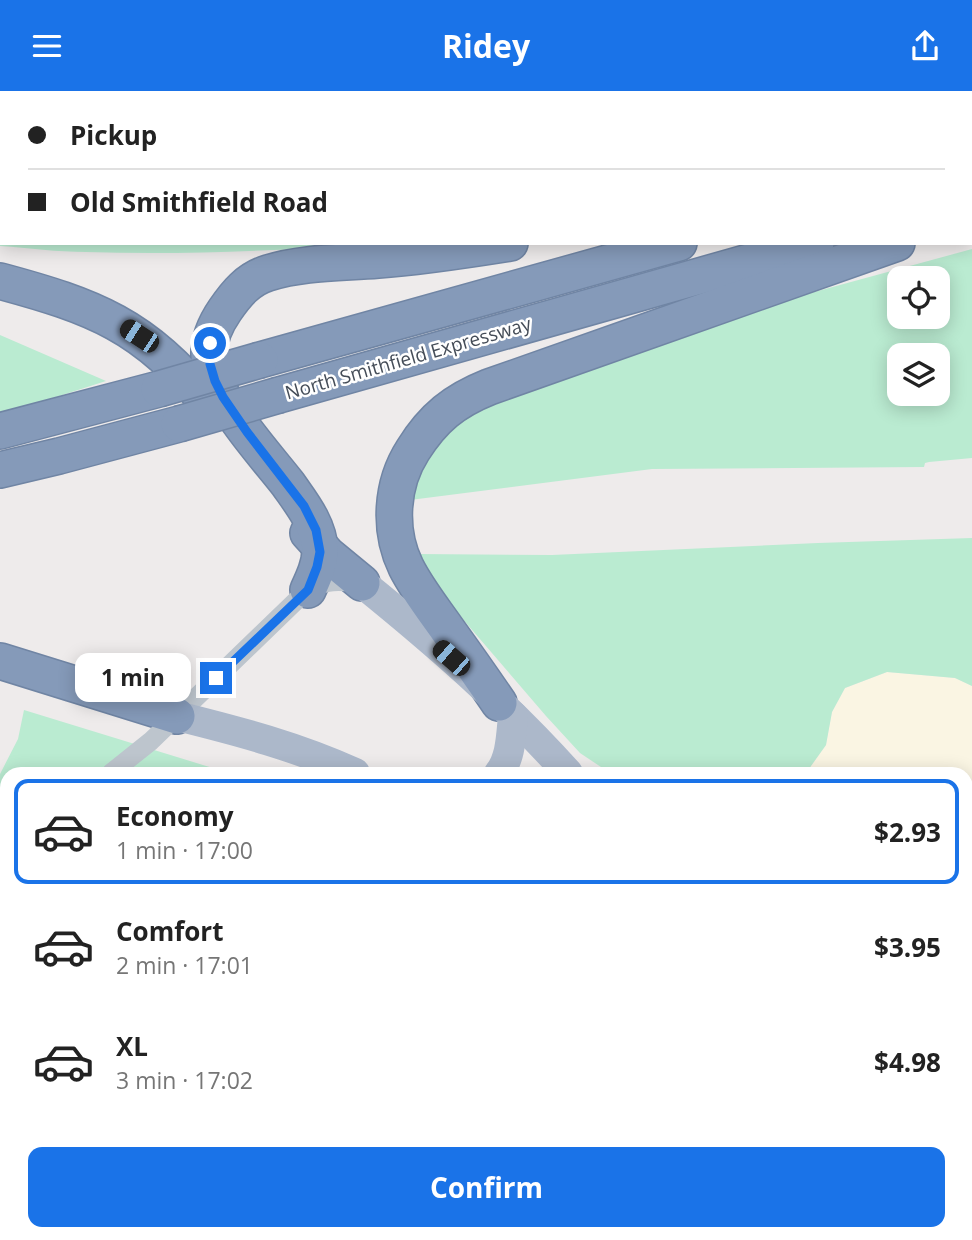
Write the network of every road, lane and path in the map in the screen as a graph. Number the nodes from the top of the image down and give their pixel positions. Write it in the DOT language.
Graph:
graph roads {
  1 [pos="496,245"];
  2 [pos="672,245"];
  3 [pos="809,245"];
  4 [pos="891,245"];
  5 [pos="0,281"];
  6 [pos="0,431"];
  7 [pos="0,470"];
  8 [pos="319,546"];
  9 [pos="362,583"];
  10 [pos="308,590"];
  11 [pos="0,661"];
  12 [pos="506,709"];
  13 [pos="177,716"];
  14 [pos="118,767"];
  15 [pos="340,767"];
  16 [pos="502,767"];
  17 [pos="562,767"];
  1 -- 8 [label="highway"];
  2 -- 6 [label="highway, North Smithfield Expressway, bridge"];
  3 -- 7 [label="highway, North Smithfield Expressway, bridge"];
  4 -- 12 [label="highway"];
  5 -- 8 [label="highway"];
  8 -- 9 [label="highway"];
  8 -- 10 [label="highway"];
  9 -- 10 [label="street"];
  9 -- 12 [label="main road"];
  10 -- 13 [label="street"];
  11 -- 13 [label="highway"];
  12 -- 16 [label="main road"];
  12 -- 17 [label="main road"];
  13 -- 14 [label="street"];
  13 -- 15 [label="main road"];
}
